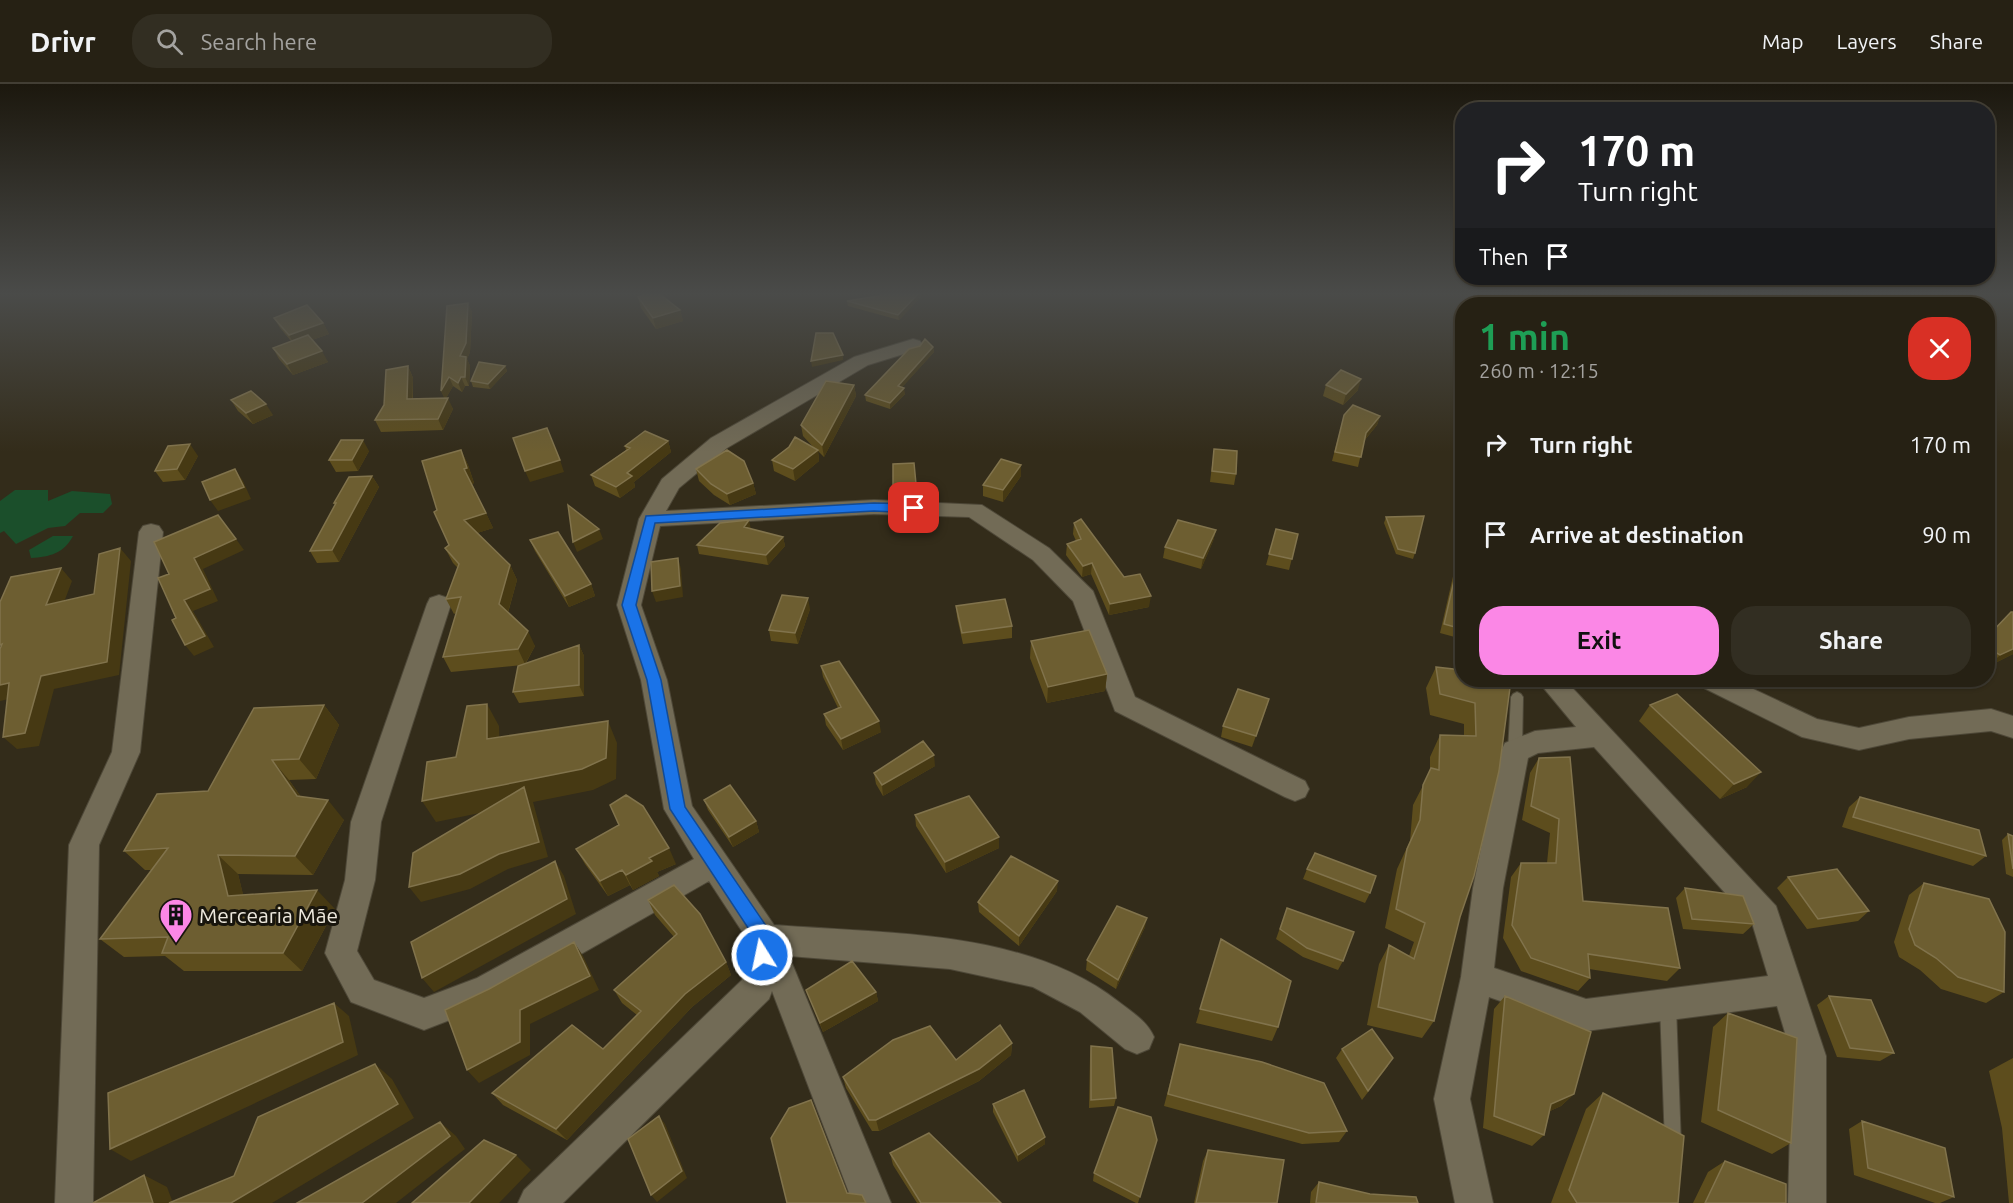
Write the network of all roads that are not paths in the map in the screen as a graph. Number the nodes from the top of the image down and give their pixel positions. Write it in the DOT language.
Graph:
graph roads {
  1 [pos="906,347"];
  2 [pos="650,519"];
  3 [pos="151,532"];
  4 [pos="439,604"];
  5 [pos="1557,687"];
  6 [pos="1725,687"];
  7 [pos="1517,697"];
  8 [pos="2013,727"];
  9 [pos="1603,735"];
  10 [pos="1515,751"];
  11 [pos="1295,789"];
  12 [pos="714,863"];
  13 [pos="765,939"];
  14 [pos="1477,977"];
  15 [pos="1788,989"];
  16 [pos="1668,1005"];
  17 [pos="1137,1037"];
  18 [pos="1673,1161"];
  19 [pos="74,1203"];
  20 [pos="537,1203"];
  21 [pos="872,1203"];
  22 [pos="1474,1203"];
  23 [pos="1807,1203"];
  1 -- 2 [label="street"];
  2 -- 11 [label="street"];
  2 -- 12 [label="street"];
  3 -- 19 [label="street"];
  4 -- 12 [label="street"];
  5 -- 9 [label="street"];
  6 -- 8 [label="street"];
  7 -- 10 [label="lane"];
  9 -- 10 [label="street"];
  9 -- 15 [label="street"];
  10 -- 14 [label="street"];
  12 -- 13 [label="street"];
  13 -- 17 [label="street"];
  13 -- 20 [label="street"];
  13 -- 21 [label="street"];
  14 -- 16 [label="street"];
  14 -- 22 [label="street"];
  15 -- 16 [label="street"];
  15 -- 23 [label="street"];
  16 -- 18 [label="lane"];
}
